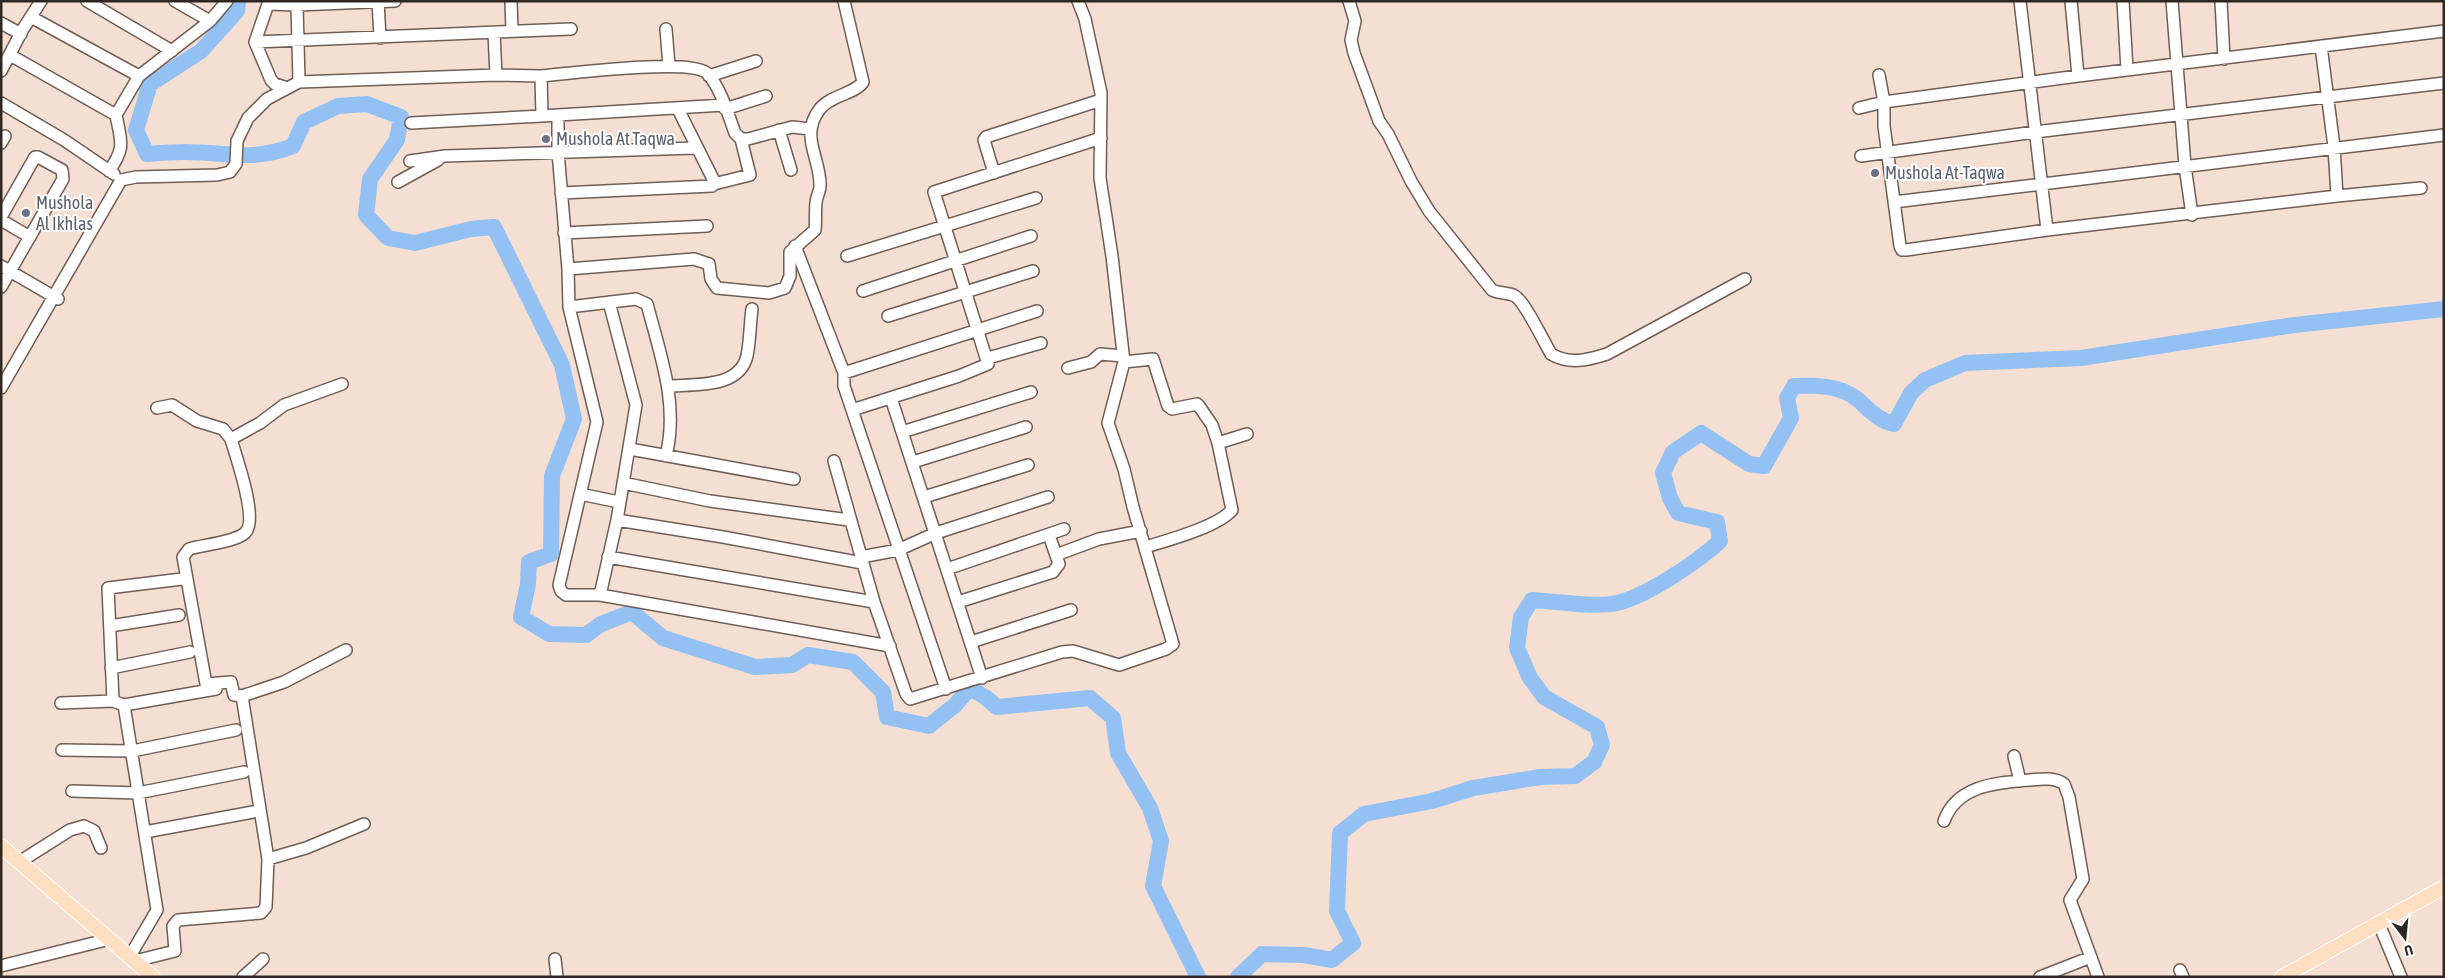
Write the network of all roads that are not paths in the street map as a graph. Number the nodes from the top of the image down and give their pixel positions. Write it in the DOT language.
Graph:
graph roads {
  1 [pos="41,1"];
  2 [pos="87,1"];
  3 [pos="176,1"];
  4 [pos="227,1"];
  5 [pos="394,1"];
  6 [pos="511,1"];
  7 [pos="844,1"];
  8 [pos="1078,1"];
  9 [pos="1349,1"];
  10 [pos="2020,1"];
  11 [pos="2071,1"];
  12 [pos="2123,1"];
  13 [pos="2172,1"];
  14 [pos="2221,1"];
  15 [pos="378,2"];
  16 [pos="268,3"];
  17 [pos="297,3"];
  18 [pos="31,17"];
  19 [pos="210,21"];
  20 [pos="1,23"];
  21 [pos="666,28"];
  22 [pos="571,29"];
  23 [pos="512,31"];
  24 [pos="2444,32"];
  25 [pos="494,33"];
  26 [pos="21,34"];
  27 [pos="380,38"];
  28 [pos="255,42"];
  29 [pos="299,42"];
  30 [pos="2322,46"];
  31 [pos="172,51"];
  32 [pos="10,55"];
  33 [pos="2224,59"];
  34 [pos="756,61"];
  35 [pos="2176,65"];
  36 [pos="669,66"];
  37 [pos="2127,70"];
  38 [pos="1,71"];
  39 [pos="496,75"];
  40 [pos="1879,75"];
  41 [pos="140,76"];
  42 [pos="541,76"];
  43 [pos="709,76"];
  44 [pos="2078,76"];
  45 [pos="299,82"];
  46 [pos="2029,82"];
  47 [pos="2444,83"];
  48 [pos="287,88"];
  49 [pos="766,96"];
  50 [pos="2328,96"];
  51 [pos="1101,100"];
  52 [pos="1884,102"];
  53 [pos="1,103"];
  54 [pos="725,107"];
  55 [pos="1859,108"];
  56 [pos="678,109"];
  57 [pos="116,115"];
  58 [pos="558,115"];
  59 [pos="542,116"];
  60 [pos="2181,116"];
  61 [pos="411,123"];
  62 [pos="810,129"];
  63 [pos="779,130"];
  64 [pos="2035,132"];
  65 [pos="2444,134"];
  66 [pos="741,138"];
  67 [pos="1101,138"];
  68 [pos="2334,147"];
  69 [pos="696,148"];
  70 [pos="558,152"];
  71 [pos="1888,152"];
  72 [pos="445,156"];
  73 [pos="1861,156"];
  74 [pos="410,161"];
  75 [pos="2185,166"];
  76 [pos="791,170"];
  77 [pos="109,171"];
  78 [pos="994,173"];
  79 [pos="125,180"];
  80 [pos="398,182"];
  81 [pos="2042,182"];
  82 [pos="714,184"];
  83 [pos="2421,188"];
  84 [pos="561,193"];
  85 [pos="2337,196"];
  86 [pos="1036,198"];
  87 [pos="1894,202"];
  88 [pos="2192,215"];
  89 [pos="1,218"];
  90 [pos="707,226"];
  91 [pos="944,226"];
  92 [pos="2047,230"];
  93 [pos="564,233"];
  94 [pos="1031,236"];
  95 [pos="30,237"];
  96 [pos="795,246"];
  97 [pos="847,256"];
  98 [pos="954,261"];
  99 [pos="6,269"];
  100 [pos="568,269"];
  101 [pos="1033,271"];
  102 [pos="1745,278"];
  103 [pos="1,287"];
  104 [pos="862,291"];
  105 [pos="965,292"];
  106 [pos="56,297"];
  107 [pos="609,302"];
  108 [pos="569,307"];
  109 [pos="752,309"];
  110 [pos="1037,311"];
  111 [pos="888,316"];
  112 [pos="978,330"];
  113 [pos="1042,343"];
  114 [pos="988,358"];
  115 [pos="1123,359"];
  116 [pos="1068,368"];
  117 [pos="844,373"];
  118 [pos="342,384"];
  119 [pos="668,386"];
  120 [pos="1,388"];
  121 [pos="1031,392"];
  122 [pos="891,398"];
  123 [pos="1,399"];
  124 [pos="157,408"];
  125 [pos="852,410"];
  126 [pos="1026,427"];
  127 [pos="902,432"];
  128 [pos="1246,434"];
  129 [pos="231,439"];
  130 [pos="1218,442"];
  131 [pos="630,449"];
  132 [pos="666,456"];
  133 [pos="834,461"];
  134 [pos="912,462"];
  135 [pos="1028,465"];
  136 [pos="794,479"];
  137 [pos="623,483"];
  138 [pos="580,494"];
  139 [pos="924,497"];
  140 [pos="1048,497"];
  141 [pos="620,502"];
  142 [pos="617,520"];
  143 [pos="849,520"];
  144 [pos="1064,529"];
  145 [pos="1140,531"];
  146 [pos="936,533"];
  147 [pos="1049,535"];
  148 [pos="1146,547"];
  149 [pos="898,550"];
  150 [pos="1056,555"];
  151 [pos="608,556"];
  152 [pos="862,560"];
  153 [pos="947,569"];
  154 [pos="182,579"];
  155 [pos="600,595"];
  156 [pos="874,602"];
  157 [pos="958,602"];
  158 [pos="1072,610"];
  159 [pos="179,615"];
  160 [pos="110,626"];
  161 [pos="971,642"];
  162 [pos="890,646"];
  163 [pos="346,650"];
  164 [pos="190,652"];
  165 [pos="111,668"];
  166 [pos="982,678"];
  167 [pos="221,688"];
  168 [pos="946,689"];
  169 [pos="242,696"];
  170 [pos="61,703"];
  171 [pos="119,703"];
  172 [pos="236,730"];
  173 [pos="62,750"];
  174 [pos="132,751"];
  175 [pos="2014,756"];
  176 [pos="244,772"];
  177 [pos="2020,781"];
  178 [pos="72,791"];
  179 [pos="138,793"];
  180 [pos="253,812"];
  181 [pos="1944,821"];
  182 [pos="364,824"];
  183 [pos="144,832"];
  184 [pos="1,846"];
  185 [pos="101,848"];
  186 [pos="268,859"];
  187 [pos="21,861"];
  188 [pos="2444,887"];
  189 [pos="2379,924"];
  190 [pos="110,939"];
  191 [pos="2091,957"];
  192 [pos="132,959"];
  193 [pos="263,959"];
  194 [pos="555,959"];
  195 [pos="1,966"];
  196 [pos="152,977"];
  197 [pos="243,977"];
  198 [pos="556,977"];
  199 [pos="2040,977"];
  200 [pos="2098,977"];
  201 [pos="2282,977"];
  202 [pos="2401,977"];
  1 -- 18 [label="street"];
  2 -- 31 [label="street"];
  3 -- 19 [label="street"];
  4 -- 19 [label="street"];
  5 -- 15 [label="street"];
  6 -- 23 [label="street"];
  7 -- 62 [label="street"];
  8 -- 51 [label="street"];
  9 -- 102 [label="street"];
  10 -- 46 [label="street"];
  11 -- 44 [label="street"];
  12 -- 37 [label="street"];
  13 -- 35 [label="street"];
  14 -- 33 [label="street"];
  15 -- 17 [label="street"];
  15 -- 27 [label="street"];
  16 -- 17 [label="street"];
  16 -- 28 [label="street"];
  17 -- 29 [label="street"];
  18 -- 26 [label="street"];
  18 -- 41 [label="street"];
  19 -- 31 [label="street"];
  20 -- 26 [label="street"];
  21 -- 36 [label="street"];
  22 -- 23 [label="street"];
  23 -- 25 [label="street"];
  24 -- 30 [label="street"];
  25 -- 27 [label="street"];
  25 -- 39 [label="street"];
  26 -- 32 [label="street"];
  27 -- 29 [label="street"];
  28 -- 29 [label="street"];
  28 -- 48 [label="street"];
  29 -- 45 [label="street"];
  30 -- 33 [label="street"];
  30 -- 50 [label="street"];
  31 -- 41 [label="street"];
  32 -- 38 [label="street"];
  32 -- 57 [label="street"];
  33 -- 35 [label="street"];
  34 -- 43 [label="street"];
  35 -- 37 [label="street"];
  35 -- 60 [label="street"];
  36 -- 42 [label="street"];
  36 -- 43 [label="street"];
  37 -- 44 [label="street"];
  39 -- 42 [label="street"];
  39 -- 45 [label="street"];
  40 -- 52 [label="street"];
  41 -- 57 [label="street"];
  42 -- 59 [label="street"];
  43 -- 54 [label="street"];
  44 -- 46 [label="street"];
  45 -- 48 [label="street"];
  46 -- 52 [label="street"];
  46 -- 64 [label="street"];
  47 -- 50 [label="street"];
  48 -- 79 [label="street"];
  49 -- 54 [label="street"];
  50 -- 60 [label="street"];
  50 -- 68 [label="street"];
  51 -- 67 [label="street"];
  51 -- 78 [label="street"];
  52 -- 55 [label="street"];
  52 -- 71 [label="street"];
  53 -- 77 [label="street"];
  54 -- 56 [label="street"];
  54 -- 66 [label="street"];
  56 -- 58 [label="street"];
  56 -- 69 [label="street"];
  57 -- 77 [label="street"];
  58 -- 59 [label="street"];
  58 -- 70 [label="street"];
  59 -- 61 [label="street"];
  60 -- 64 [label="street"];
  60 -- 75 [label="street"];
  62 -- 63 [label="street"];
  62 -- 96 [label="street"];
  63 -- 66 [label="street"];
  63 -- 76 [label="street"];
  64 -- 71 [label="street"];
  64 -- 81 [label="street"];
  65 -- 68 [label="street"];
  66 -- 82 [label="street"];
  67 -- 78 [label="street"];
  67 -- 115 [label="street"];
  68 -- 75 [label="street"];
  68 -- 85 [label="street"];
  69 -- 70 [label="street"];
  69 -- 82 [label="street"];
  70 -- 72 [label="street"];
  70 -- 84 [label="street"];
  71 -- 73 [label="street"];
  71 -- 87 [label="street"];
  72 -- 74 [label="street"];
  72 -- 80 [label="street"];
  75 -- 81 [label="street"];
  75 -- 88 [label="street"];
  77 -- 79 [label="street"];
  78 -- 91 [label="street"];
  79 -- 106 [label="street"];
  81 -- 87 [label="street"];
  81 -- 92 [label="street"];
  82 -- 84 [label="street"];
  83 -- 85 [label="street"];
  84 -- 93 [label="street"];
  85 -- 88 [label="street"];
  86 -- 91 [label="street"];
  87 -- 92 [label="street"];
  88 -- 92 [label="street"];
  89 -- 95 [label="street"];
  89 -- 95 [label="street"];
  90 -- 93 [label="street"];
  91 -- 97 [label="street"];
  91 -- 98 [label="street"];
  93 -- 100 [label="street"];
  94 -- 98 [label="street"];
  95 -- 99 [label="street"];
  96 -- 100 [label="street"];
  96 -- 117 [label="street"];
  98 -- 104 [label="street"];
  98 -- 105 [label="street"];
  99 -- 103 [label="street"];
  99 -- 106 [label="street"];
  100 -- 108 [label="street"];
  101 -- 105 [label="street"];
  105 -- 111 [label="street"];
  105 -- 112 [label="street"];
  106 -- 120 [label="street"];
  106 -- 123 [label="street"];
  107 -- 108 [label="street"];
  107 -- 119 [label="street"];
  107 -- 131 [label="street"];
  108 -- 138 [label="street"];
  109 -- 119 [label="street"];
  110 -- 112 [label="street"];
  112 -- 114 [label="street"];
  112 -- 117 [label="street"];
  113 -- 114 [label="street"];
  114 -- 122 [label="street"];
  115 -- 116 [label="street"];
  115 -- 130 [label="street"];
  115 -- 145 [label="street"];
  117 -- 125 [label="street"];
  118 -- 129 [label="street"];
  119 -- 132 [label="street"];
  121 -- 127 [label="street"];
  122 -- 125 [label="street"];
  122 -- 127 [label="street"];
  124 -- 129 [label="street"];
  125 -- 149 [label="street"];
  126 -- 134 [label="street"];
  127 -- 134 [label="street"];
  128 -- 130 [label="street"];
  129 -- 169 [label="street"];
  130 -- 148 [label="street"];
  131 -- 132 [label="street"];
  131 -- 137 [label="street"];
  132 -- 136 [label="street"];
  133 -- 143 [label="street"];
  134 -- 139 [label="street"];
  135 -- 139 [label="street"];
  137 -- 141 [label="street"];
  137 -- 143 [label="street"];
  138 -- 141 [label="street"];
  138 -- 155 [label="street"];
  139 -- 146 [label="street"];
  140 -- 146 [label="street"];
  141 -- 142 [label="street"];
  142 -- 151 [label="street"];
  142 -- 152 [label="street"];
  143 -- 152 [label="street"];
  144 -- 147 [label="street"];
  145 -- 148 [label="street"];
  145 -- 150 [label="street"];
  146 -- 149 [label="street"];
  146 -- 153 [label="street"];
  147 -- 150 [label="street"];
  147 -- 153 [label="street"];
  148 -- 166 [label="street"];
  149 -- 152 [label="street"];
  149 -- 168 [label="street"];
  150 -- 157 [label="street"];
  151 -- 155 [label="street"];
  151 -- 156 [label="street"];
  152 -- 156 [label="street"];
  153 -- 157 [label="street"];
  154 -- 160 [label="street"];
  155 -- 162 [label="street"];
  156 -- 162 [label="street"];
  157 -- 161 [label="street"];
  158 -- 161 [label="street"];
  159 -- 160 [label="street"];
  160 -- 165 [label="street"];
  161 -- 166 [label="street"];
  162 -- 168 [label="street"];
  163 -- 169 [label="street"];
  164 -- 165 [label="street"];
  165 -- 171 [label="street"];
  166 -- 168 [label="street"];
  167 -- 171 [label="street"];
  169 -- 186 [label="street"];
  170 -- 171 [label="street"];
  171 -- 174 [label="street"];
  172 -- 174 [label="street"];
  173 -- 174 [label="street"];
  174 -- 179 [label="street"];
  175 -- 177 [label="street"];
  176 -- 179 [label="street"];
  177 -- 181 [label="street"];
  177 -- 191 [label="street"];
  178 -- 179 [label="street"];
  179 -- 183 [label="street"];
  180 -- 183 [label="street"];
  182 -- 186 [label="street"];
  183 -- 192 [label="street"];
  184 -- 187 [label="main road"];
  185 -- 187 [label="street"];
  186 -- 192 [label="street"];
  187 -- 190 [label="main road"];
  188 -- 189 [label="main road"];
  189 -- 201 [label="main road"];
  189 -- 202 [label="street"];
  190 -- 192 [label="main road"];
  190 -- 195 [label="street"];
  191 -- 199 [label="street"];
  191 -- 200 [label="street"];
  192 -- 196 [label="main road"];
  193 -- 197 [label="street"];
  194 -- 198 [label="street"];
}
